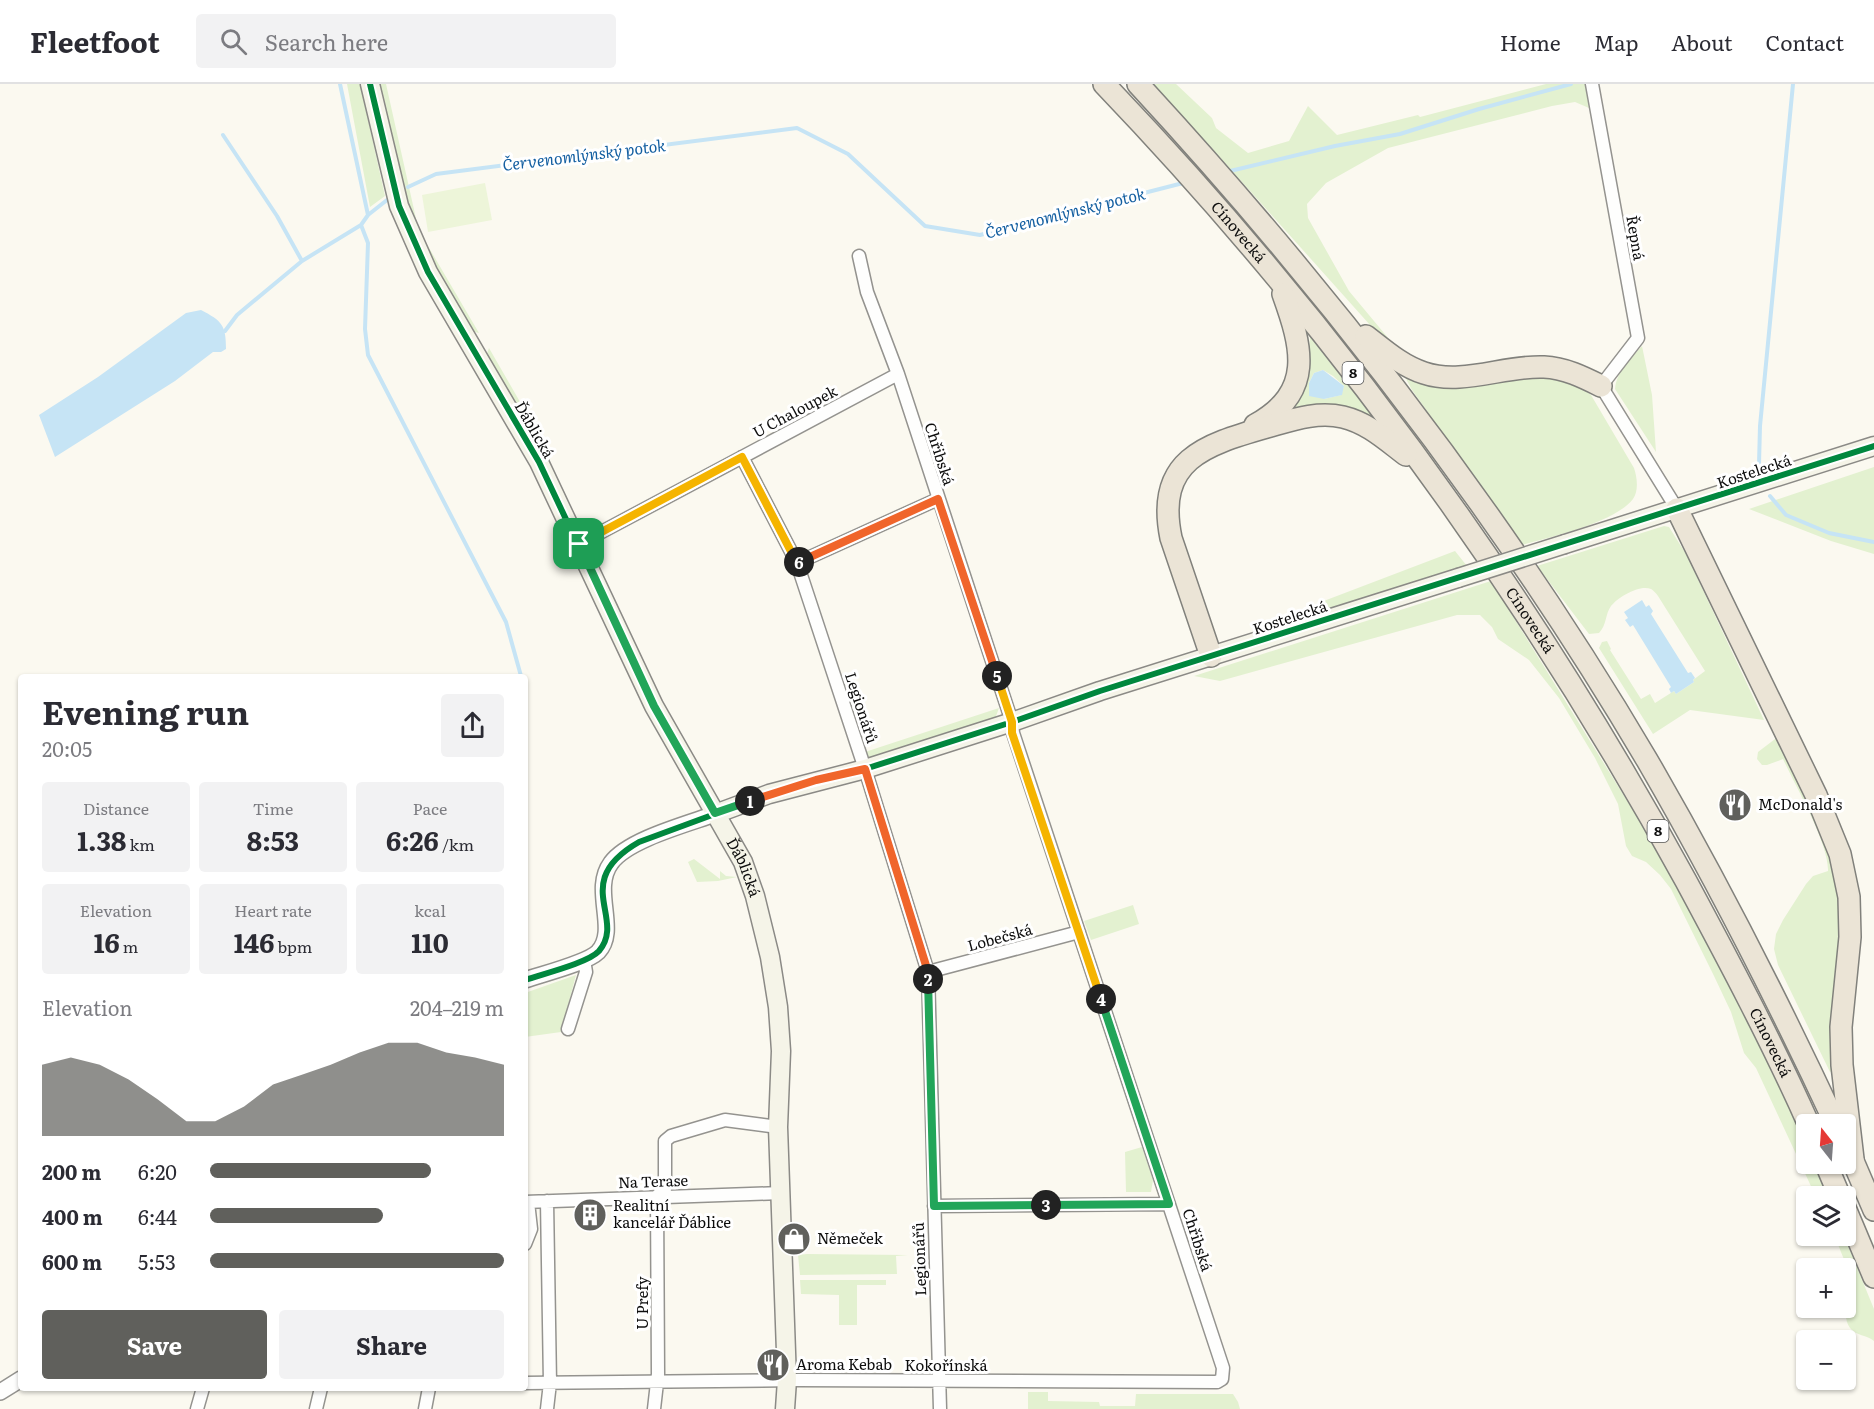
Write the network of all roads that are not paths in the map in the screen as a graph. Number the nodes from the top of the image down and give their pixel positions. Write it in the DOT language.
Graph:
graph roads {
  1 [pos="370,84"];
  2 [pos="1104,84"];
  3 [pos="1138,84"];
  4 [pos="1593,84"];
  5 [pos="859,256"];
  6 [pos="1277,278"];
  7 [pos="1339,314"];
  8 [pos="898,374"];
  9 [pos="1601,386"];
  10 [pos="1236,436"];
  11 [pos="1874,446"];
  12 [pos="742,457"];
  13 [pos="1426,470"];
  14 [pos="938,499"];
  15 [pos="1677,509"];
  16 [pos="579,544"];
  17 [pos="797,563"];
  18 [pos="1211,656"];
  19 [pos="1012,722"];
  20 [pos="865,769"];
  21 [pos="715,813"];
  22 [pos="1079,932"];
  23 [pos="584,960"];
  24 [pos="928,972"];
  25 [pos="528,979"];
  26 [pos="568,1029"];
  27 [pos="1804,1114"];
  28 [pos="1831,1114"];
  29 [pos="1846,1114"];
  30 [pos="778,1127"];
  31 [pos="1856,1168"];
  32 [pos="781,1193"];
  33 [pos="657,1196"];
  34 [pos="547,1201"];
  35 [pos="528,1202"];
  36 [pos="1169,1204"];
  37 [pos="934,1206"];
  38 [pos="1874,1210"];
  39 [pos="528,1213"];
  40 [pos="1856,1235"];
  41 [pos="528,1236"];
  42 [pos="1874,1277"];
  43 [pos="1222,1379"];
  44 [pos="787,1380"];
  45 [pos="18,1381"];
  46 [pos="656,1381"];
  47 [pos="939,1381"];
  48 [pos="528,1383"];
  49 [pos="550,1383"];
  50 [pos="202,1391"];
  51 [pos="320,1391"];
  52 [pos="428,1391"];
  53 [pos="0,1392"];
  54 [pos="197,1409"];
  55 [pos="316,1409"];
  56 [pos="424,1409"];
  57 [pos="547,1409"];
  58 [pos="654,1409"];
  59 [pos="785,1409"];
  60 [pos="940,1409"];
  1 -- 16 [label="main road, Ďáblická"];
  2 -- 6 [label="highway, Cínovecká / 8"];
  3 -- 7 [label="highway, Cínovecká / 8"];
  4 -- 9 [label="street, Řepná"];
  5 -- 8 [label="street, Chřibská"];
  6 -- 10 [label="highway"];
  6 -- 13 [label="highway, Cínovecká / 8"];
  7 -- 9 [label="highway"];
  7 -- 28 [label="highway, Cínovecká / 8"];
  8 -- 12 [label="street, U Chaloupek"];
  8 -- 14 [label="street, Chřibská"];
  9 -- 15 [label="street"];
  10 -- 13 [label="highway"];
  10 -- 18 [label="highway"];
  11 -- 15 [label="main road, Kostelecká"];
  12 -- 16 [label="street, U Chaloupek"];
  12 -- 17 [label="street, Legionářů"];
  13 -- 27 [label="highway, Cínovecká / 8"];
  14 -- 17 [label="street"];
  14 -- 19 [label="street, Chřibská"];
  15 -- 18 [label="main road, Kostelecká, bridge"];
  15 -- 29 [label="highway"];
  16 -- 21 [label="main road, Ďáblická"];
  17 -- 20 [label="street, Legionářů"];
  18 -- 19 [label="main road, Kostelecká"];
  19 -- 20 [label="main road, Kostelecká"];
  19 -- 22 [label="street, Chřibská"];
  20 -- 21 [label="main road, Kostelecká"];
  20 -- 24 [label="street, Legionářů"];
  21 -- 23 [label="street"];
  21 -- 30 [label="main road, Ďáblická"];
  22 -- 24 [label="street, Lobečská"];
  22 -- 36 [label="street, Chřibská"];
  23 -- 25 [label="street"];
  23 -- 26 [label="street"];
  24 -- 37 [label="street, Legionářů"];
  30 -- 32 [label="main road, Ďáblická"];
  30 -- 33 [label="street, U Prefy"];
  31 -- 38 [label="highway"];
  32 -- 33 [label="street, Na Terase"];
  32 -- 44 [label="main road, Ďáblická"];
  33 -- 34 [label="street, Na Terase"];
  33 -- 46 [label="street, U Prefy"];
  34 -- 35 [label="street, Na Terase"];
  34 -- 49 [label="street"];
  36 -- 37 [label="street"];
  36 -- 43 [label="street, Chřibská"];
  37 -- 47 [label="street, Legionářů"];
  39 -- 41 [label="street"];
  40 -- 42 [label="highway"];
  43 -- 47 [label="street, Kokořínská"];
  44 -- 46 [label="street, Kokořínská"];
  44 -- 47 [label="street, Kokořínská"];
  44 -- 59 [label="main road, Ďáblická"];
  45 -- 53 [label="street"];
  46 -- 49 [label="street, Kokořínská"];
  46 -- 58 [label="street, U Prefy"];
  47 -- 60 [label="street, Legionářů"];
  48 -- 49 [label="street, Kokořínská"];
  49 -- 57 [label="street"];
  50 -- 54 [label="street"];
  51 -- 55 [label="street"];
  52 -- 56 [label="street"];
}
